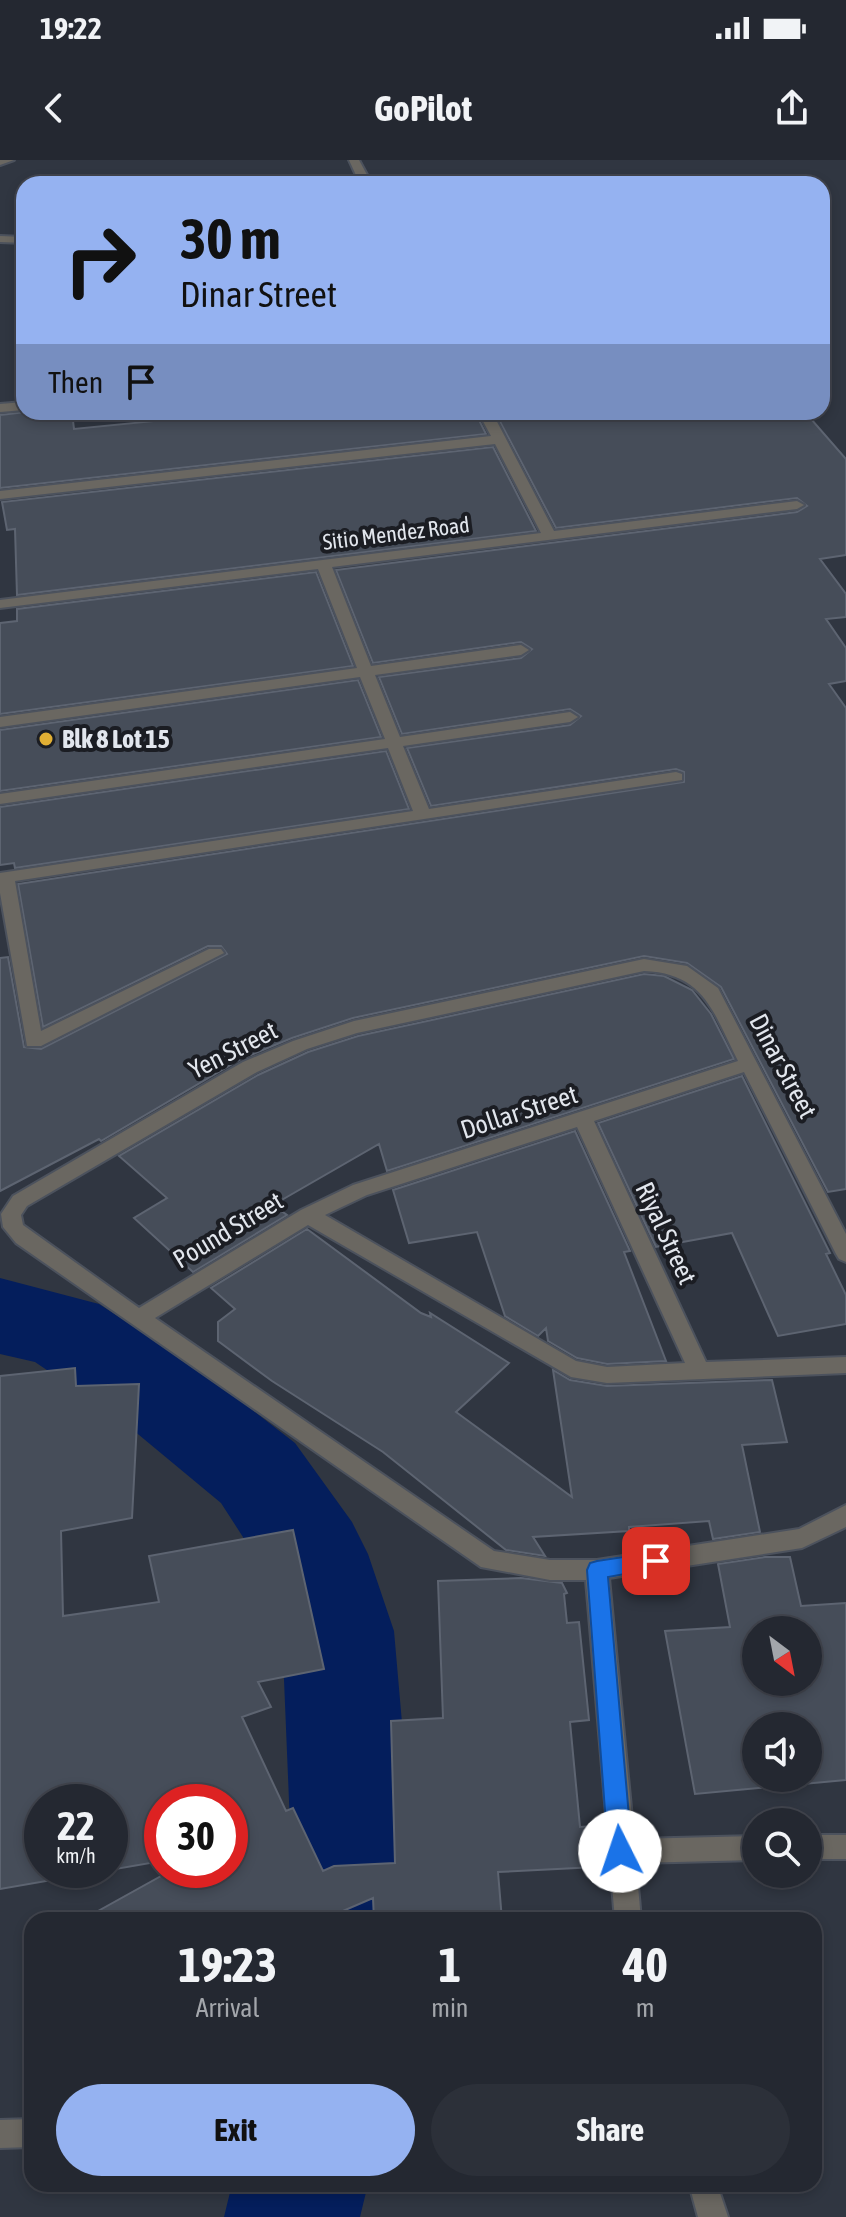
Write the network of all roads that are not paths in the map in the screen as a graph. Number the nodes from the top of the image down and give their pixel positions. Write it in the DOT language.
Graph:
graph roads {
  1 [pos="9,160"];
  2 [pos="0,162"];
  3 [pos="489,420"];
  4 [pos="499,439"];
  5 [pos="0,495"];
  6 [pos="797,505"];
  7 [pos="549,535"];
  8 [pos="323,564"];
  9 [pos="0,604"];
  10 [pos="521,650"];
  11 [pos="367,672"];
  12 [pos="570,717"];
  13 [pos="0,722"];
  14 [pos="395,742"];
  15 [pos="676,777"];
  16 [pos="0,799"];
  17 [pos="423,815"];
  18 [pos="3,877"];
  19 [pos="215,953"];
  20 [pos="672,965"];
  21 [pos="749,1064"];
  22 [pos="583,1119"];
  23 [pos="308,1215"];
  24 [pos="846,1254"];
  25 [pos="139,1318"];
  26 [pos="846,1365"];
  27 [pos="699,1370"];
  28 [pos="846,1514"];
  29 [pos="597,1570"];
  30 [pos="822,1847"];
  31 [pos="846,1847"];
  32 [pos="742,1848"];
  33 [pos="620,1851"];
  34 [pos="627,1912"];
  35 [pos="24,2133"];
  36 [pos="0,2134"];
  37 [pos="705,2192"];
  38 [pos="713,2217"];
  1 -- 2 [label="street"];
  3 -- 4 [label="street"];
  4 -- 5 [label="street"];
  4 -- 7 [label="street"];
  6 -- 7 [label="street, Sitio Mendez Road"];
  7 -- 8 [label="street, Sitio Mendez Road"];
  8 -- 9 [label="street, Sitio Mendez Road"];
  8 -- 11 [label="street"];
  10 -- 11 [label="street"];
  11 -- 13 [label="street"];
  11 -- 14 [label="street"];
  12 -- 14 [label="street"];
  14 -- 16 [label="street"];
  14 -- 17 [label="street"];
  15 -- 17 [label="street"];
  17 -- 18 [label="street"];
  18 -- 19 [label="street"];
  20 -- 21 [label="street, Dinar Street"];
  20 -- 25 [label="street, Yen Street"];
  21 -- 22 [label="street, Dollar Street"];
  21 -- 24 [label="street, Dinar Street"];
  22 -- 23 [label="street, Dollar Street"];
  22 -- 27 [label="street, Riyal Street"];
  23 -- 25 [label="street, Pound Street"];
  23 -- 27 [label="street, Pound Street"];
  25 -- 29 [label="street"];
  26 -- 27 [label="street, Pound Street"];
  28 -- 29 [label="street"];
  29 -- 33 [label="street"];
  30 -- 31 [label="street"];
  32 -- 33 [label="street"];
  33 -- 34 [label="street"];
  35 -- 36 [label="street"];
  37 -- 38 [label="street"];
}
